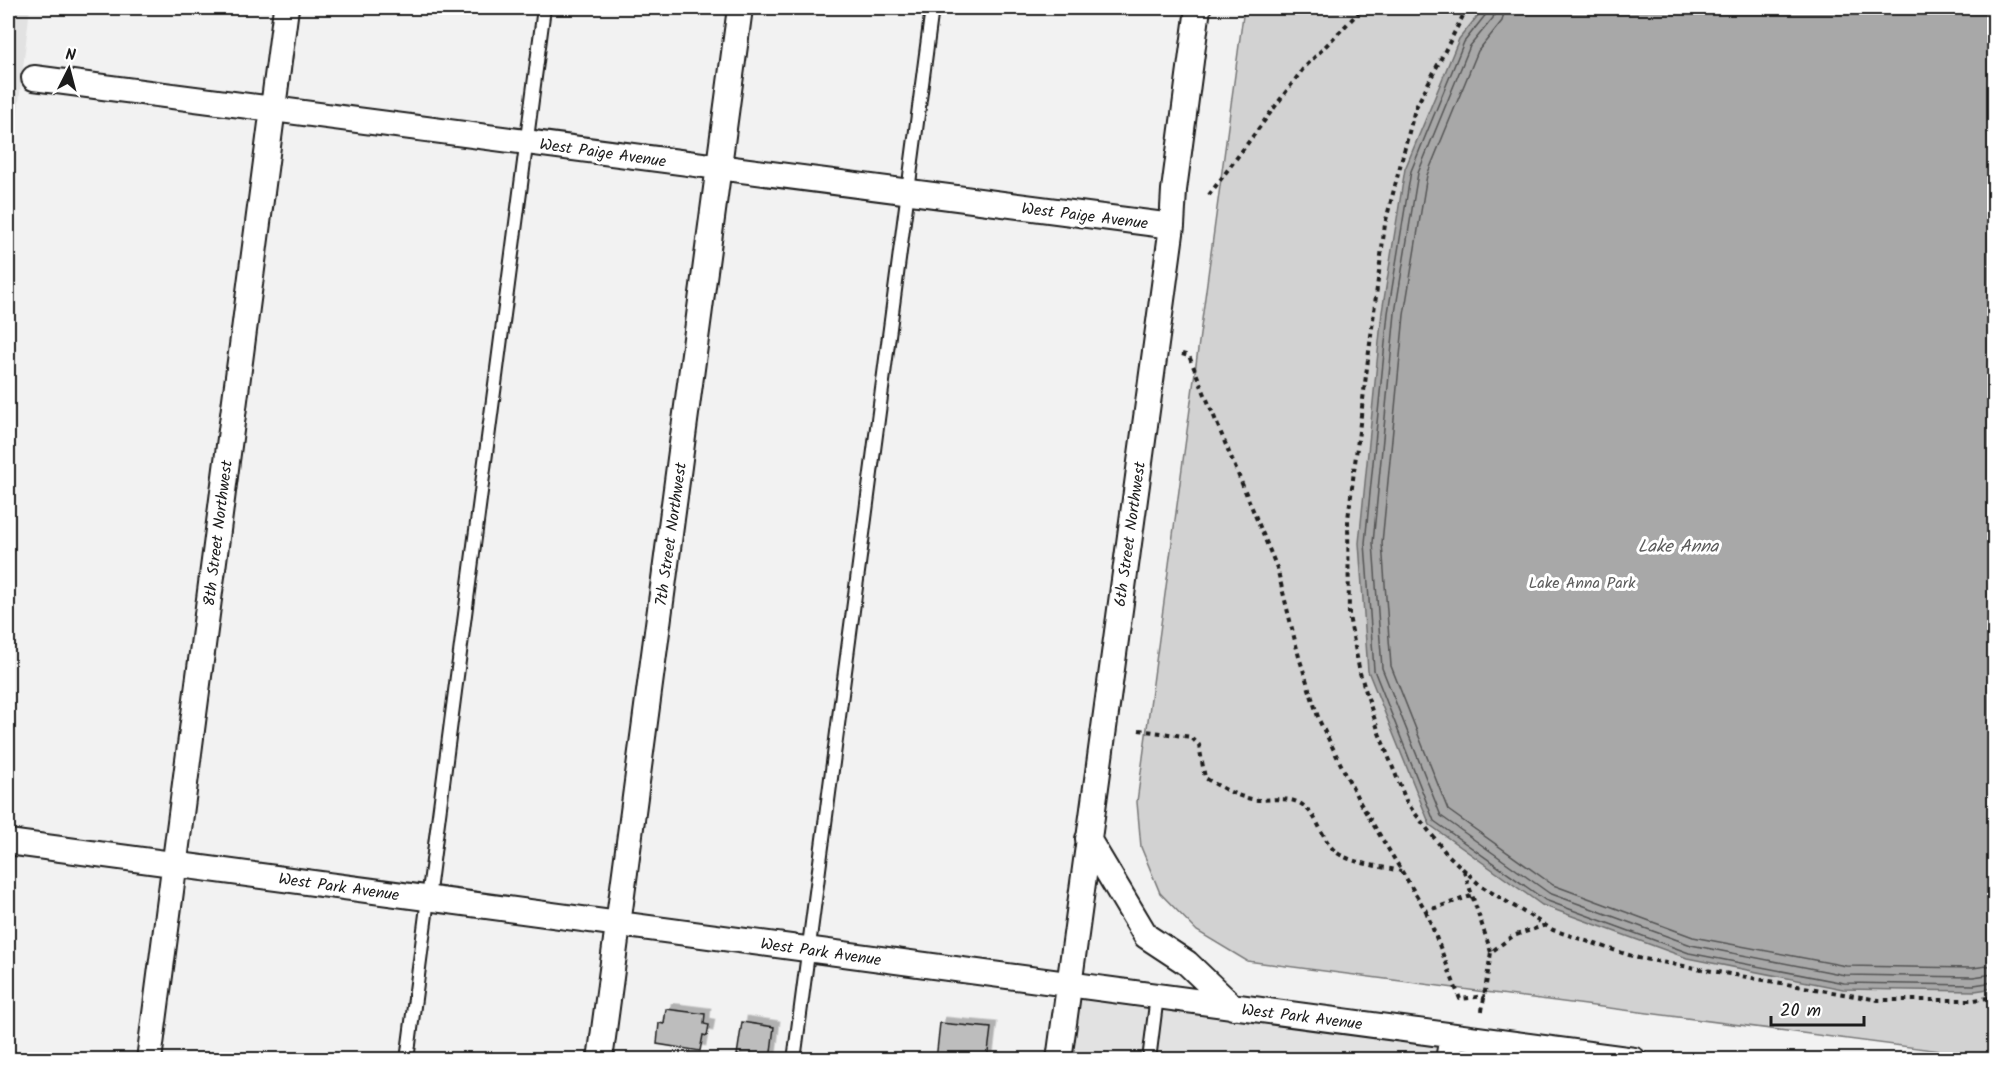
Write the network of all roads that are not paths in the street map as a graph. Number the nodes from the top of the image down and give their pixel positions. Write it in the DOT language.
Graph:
graph roads {
  1 [pos="286,8"];
  2 [pos="544,8"];
  3 [pos="740,8"];
  4 [pos="932,8"];
  5 [pos="1198,8"];
  6 [pos="34,78"];
  7 [pos="272,109"];
  8 [pos="527,142"];
  9 [pos="719,167"];
  10 [pos="907,192"];
  11 [pos="1172,226"];
  12 [pos="1088,839"];
  13 [pos="8,842"];
  14 [pos="174,864"];
  15 [pos="428,898"];
  16 [pos="618,924"];
  17 [pos="809,949"];
  18 [pos="1068,984"];
  19 [pos="1157,996"];
  20 [pos="1233,1007"];
  21 [pos="1452,1036"];
  22 [pos="149,1059"];
  23 [pos="406,1059"];
  24 [pos="600,1059"];
  25 [pos="794,1059"];
  26 [pos="1059,1059"];
  27 [pos="1149,1059"];
  28 [pos="1448,1059"];
  29 [pos="1634,1059"];
  1 -- 7 [label="street, 8th Street Northwest"];
  2 -- 8 [label="lane"];
  3 -- 9 [label="street, 7th Street Northwest"];
  4 -- 10 [label="lane"];
  5 -- 11 [label="street, 6th Street Northwest"];
  6 -- 7 [label="street, West Paige Avenue"];
  7 -- 8 [label="street, West Paige Avenue"];
  7 -- 14 [label="street, 8th Street Northwest"];
  8 -- 9 [label="street, West Paige Avenue"];
  8 -- 15 [label="lane"];
  9 -- 10 [label="street, West Paige Avenue"];
  9 -- 16 [label="street, 7th Street Northwest"];
  10 -- 11 [label="street, West Paige Avenue"];
  10 -- 17 [label="lane"];
  11 -- 12 [label="street, 6th Street Northwest"];
  12 -- 18 [label="street, 6th Street Northwest"];
  12 -- 20 [label="street"];
  13 -- 14 [label="street, West Park Avenue"];
  14 -- 15 [label="street, West Park Avenue"];
  14 -- 22 [label="street, 8th Street Northwest"];
  15 -- 16 [label="street, West Park Avenue"];
  15 -- 23 [label="lane"];
  16 -- 17 [label="street, West Park Avenue"];
  16 -- 24 [label="street, 7th Street Northwest"];
  17 -- 18 [label="street, West Park Avenue"];
  17 -- 25 [label="lane"];
  18 -- 19 [label="street, West Park Avenue"];
  18 -- 26 [label="street, 6th Street Northwest"];
  19 -- 20 [label="street, West Park Avenue"];
  19 -- 27 [label="lane"];
  20 -- 21 [label="street, West Park Avenue"];
  21 -- 28 [label="street"];
  21 -- 29 [label="street, West Park Avenue"];
}
